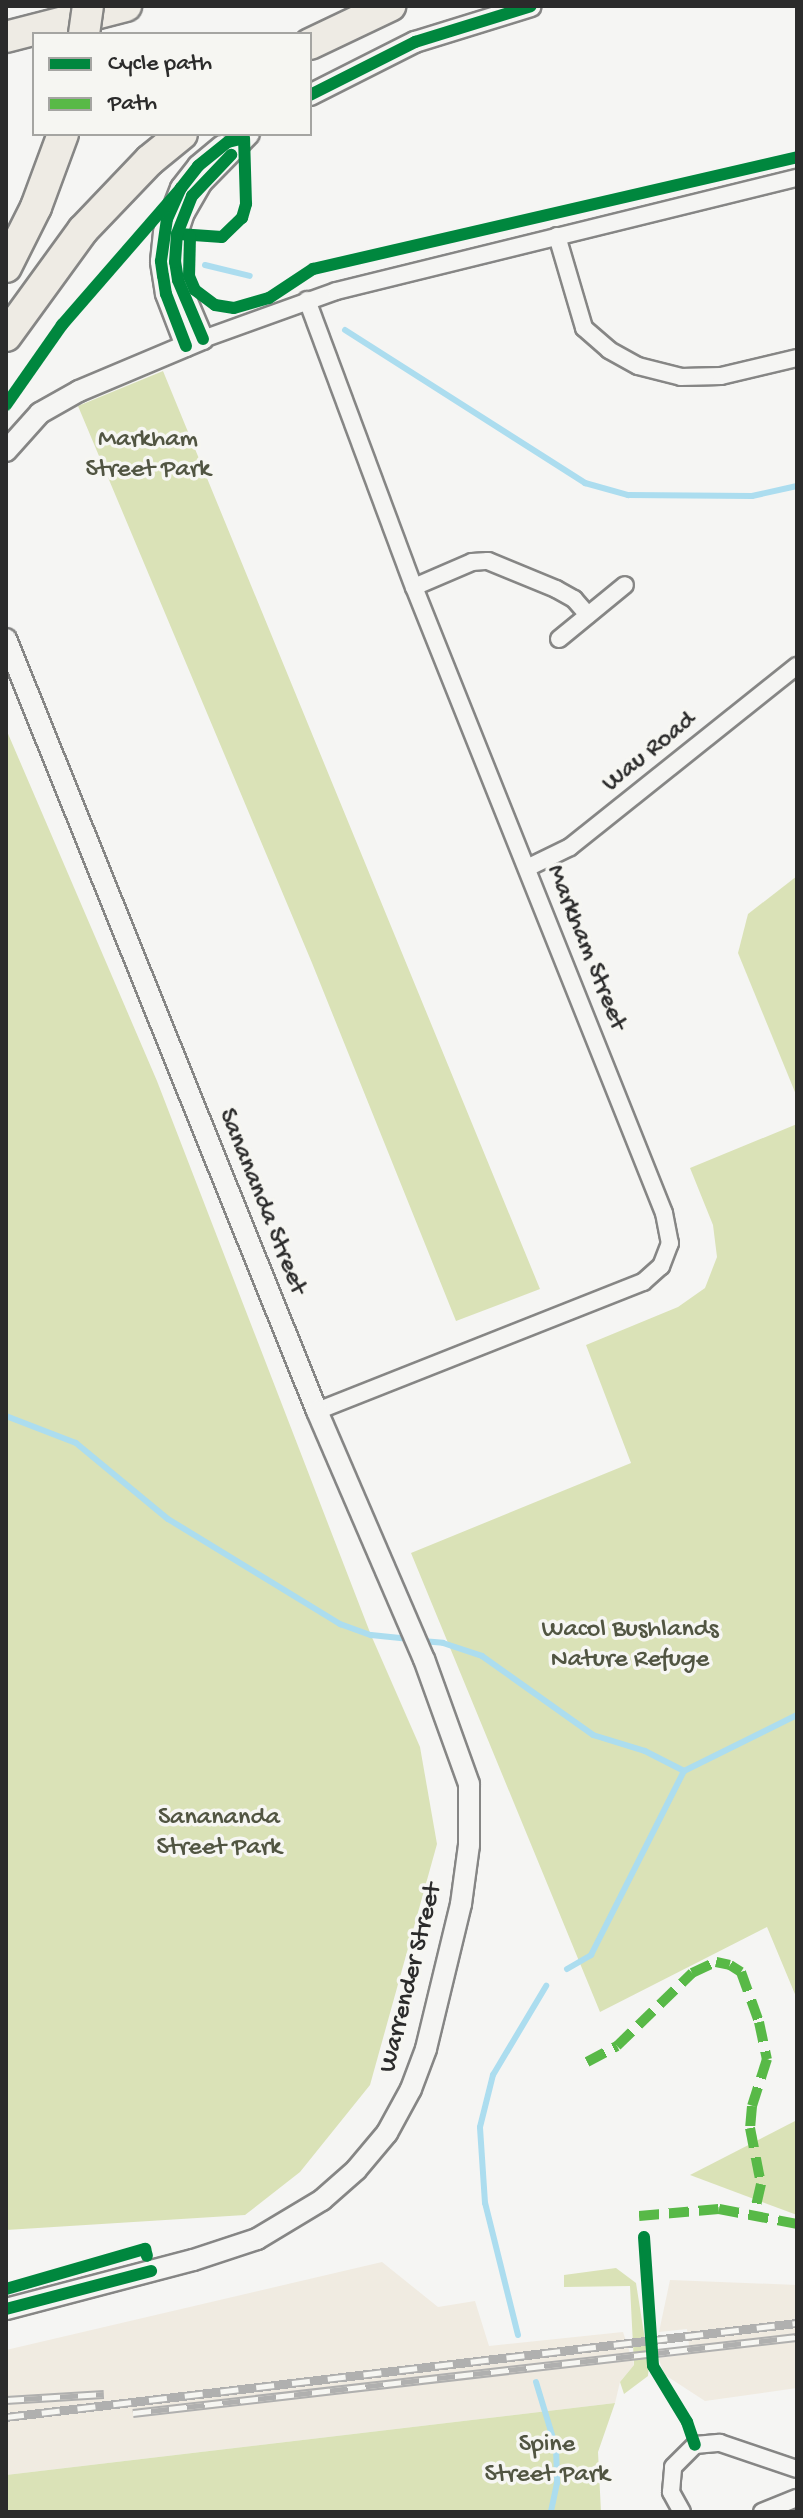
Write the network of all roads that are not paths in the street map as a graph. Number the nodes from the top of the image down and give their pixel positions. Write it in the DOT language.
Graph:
graph roads {
  1 [pos="88,6"];
  2 [pos="126,6"];
  3 [pos="390,6"];
  4 [pos="531,6"];
  5 [pos="84,32"];
  6 [pos="6,37"];
  7 [pos="312,43"];
  8 [pos="312,94"];
  9 [pos="62,136"];
  10 [pos="180,136"];
  11 [pos="246,136"];
  12 [pos="797,178"];
  13 [pos="557,236"];
  14 [pos="6,267"];
  15 [pos="307,300"];
  16 [pos="6,336"];
  17 [pos="194,342"];
  18 [pos="797,358"];
  19 [pos="6,451"];
  20 [pos="625,585"];
  21 [pos="414,587"];
  22 [pos="588,615"];
  23 [pos="6,639"];
  24 [pos="559,639"];
  25 [pos="797,666"];
  26 [pos="527,868"];
  27 [pos="317,1411"];
  28 [pos="469,1784"];
  29 [pos="6,2309"];
  30 [pos="797,2469"];
  31 [pos="797,2498"];
  32 [pos="682,2512"];
  33 [pos="762,2512"];
  1 -- 5 [label="highway, bridge"];
  2 -- 6 [label="highway"];
  3 -- 7 [label="highway"];
  4 -- 8 [label="street"];
  9 -- 14 [label="highway"];
  10 -- 16 [label="highway"];
  11 -- 17 [label="street"];
  12 -- 13 [label="street"];
  13 -- 15 [label="street"];
  13 -- 18 [label="street"];
  15 -- 17 [label="street"];
  15 -- 21 [label="street, Markham Street"];
  17 -- 19 [label="street"];
  20 -- 22 [label="street"];
  21 -- 22 [label="street"];
  21 -- 26 [label="street, Markham Street"];
  22 -- 24 [label="street"];
  23 -- 27 [label="street, Sanananda Street"];
  25 -- 26 [label="street, Wau Road"];
  26 -- 27 [label="street, Markham Street"];
  27 -- 28 [label="street, Sanananda Street"];
  28 -- 29 [label="street, Warrender Street"];
  30 -- 32 [label="street"];
  31 -- 33 [label="street"];
}
